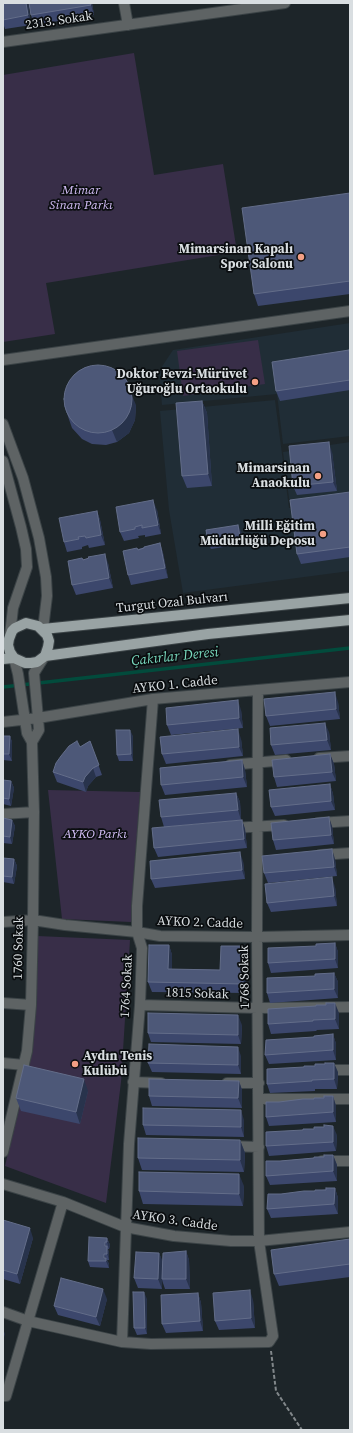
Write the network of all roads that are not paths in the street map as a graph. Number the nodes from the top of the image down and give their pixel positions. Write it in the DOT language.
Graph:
graph roads {
  1 [pos="124,3"];
  2 [pos="286,3"];
  3 [pos="128,25"];
  4 [pos="3,42"];
  5 [pos="350,311"];
  6 [pos="3,360"];
  7 [pos="3,424"];
  8 [pos="3,461"];
  9 [pos="23,478"];
  10 [pos="6,481"];
  11 [pos="350,598"];
  12 [pos="350,620"];
  13 [pos="43,629"];
  14 [pos="7,635"];
  15 [pos="45,656"];
  16 [pos="14,658"];
  17 [pos="3,659"];
  18 [pos="350,682"];
  19 [pos="258,690"];
  20 [pos="153,699"];
  21 [pos="38,718"];
  22 [pos="24,719"];
  23 [pos="3,722"];
  24 [pos="32,742"];
  25 [pos="350,756"];
  26 [pos="312,758"];
  27 [pos="296,760"];
  28 [pos="258,762"];
  29 [pos="219,765"];
  30 [pos="34,812"];
  31 [pos="3,814"];
  32 [pos="350,821"];
  33 [pos="311,823"];
  34 [pos="296,824"];
  35 [pos="257,826"];
  36 [pos="219,829"];
  37 [pos="350,853"];
  38 [pos="312,855"];
  39 [pos="33,920"];
  40 [pos="3,922"];
  41 [pos="137,932"];
  42 [pos="350,935"];
  43 [pos="257,937"];
  44 [pos="3,1003"];
  45 [pos="31,1005"];
  46 [pos="140,1005"];
  47 [pos="350,1007"];
  48 [pos="258,1008"];
  49 [pos="3,1063"];
  50 [pos="24,1065"];
  51 [pos="312,1070"];
  52 [pos="350,1070"];
  53 [pos="133,1082"];
  54 [pos="173,1083"];
  55 [pos="220,1083"];
  56 [pos="259,1083"];
  57 [pos="259,1099"];
  58 [pos="350,1099"];
  59 [pos="5,1134"];
  60 [pos="220,1146"];
  61 [pos="259,1147"];
  62 [pos="3,1152"];
  63 [pos="312,1161"];
  64 [pos="350,1161"];
  65 [pos="3,1184"];
  66 [pos="63,1202"];
  67 [pos="125,1227"];
  68 [pos="350,1232"];
  69 [pos="259,1241"];
  70 [pos="3,1312"];
  71 [pos="28,1321"];
  72 [pos="122,1342"];
  73 [pos="3,1396"];
  1 -- 3 [label="street"];
  2 -- 3 [label="street, 2313. Sokak"];
  3 -- 4 [label="street, 2313. Sokak"];
  5 -- 6 [label="street"];
  7 -- 9 [label="street"];
  8 -- 10 [label="street"];
  9 -- 10 [label="street"];
  9 -- 13 [label="street"];
  10 -- 14 [label="street"];
  11 -- 13 [label="main road, Turgut Ozal Bulvarı"];
  12 -- 15 [label="main road"];
  13 -- 14 [label="main road, Turgut Ozal Bulvarı"];
  13 -- 15 [label="main road"];
  14 -- 16 [label="main road"];
  15 -- 16 [label="main road"];
  15 -- 21 [label="street"];
  16 -- 17 [label="main road"];
  16 -- 22 [label="street"];
  18 -- 19 [label="street, AYKO 1. Cadde"];
  19 -- 20 [label="street, AYKO 1. Cadde"];
  19 -- 28 [label="street, 1768 Sokak"];
  20 -- 21 [label="street, AYKO 1. Cadde"];
  20 -- 41 [label="street, 1764 Sokak"];
  21 -- 22 [label="street, AYKO 1. Cadde"];
  21 -- 24 [label="street"];
  22 -- 23 [label="street, AYKO 1. Cadde"];
  22 -- 24 [label="street"];
  24 -- 30 [label="street, 1760 Sokak"];
  25 -- 26 [label="street"];
  27 -- 28 [label="street"];
  28 -- 29 [label="street"];
  28 -- 35 [label="street, 1768 Sokak"];
  30 -- 31 [label="street"];
  30 -- 39 [label="street, 1760 Sokak"];
  32 -- 33 [label="street"];
  34 -- 35 [label="street"];
  35 -- 36 [label="street"];
  35 -- 43 [label="street, 1768 Sokak"];
  37 -- 38 [label="street"];
  39 -- 40 [label="street, AYKO 2. Cadde"];
  39 -- 41 [label="street, AYKO 2. Cadde"];
  39 -- 45 [label="street, 1760 Sokak"];
  41 -- 43 [label="street, AYKO 2. Cadde"];
  41 -- 46 [label="street, 1764 Sokak"];
  42 -- 43 [label="street, AYKO 2. Cadde"];
  43 -- 48 [label="street, 1768 Sokak"];
  44 -- 45 [label="street"];
  45 -- 50 [label="street, 1760 Sokak"];
  46 -- 48 [label="street, 1815 Sokak"];
  46 -- 53 [label="street, 1764 Sokak"];
  47 -- 48 [label="street, 1815 Sokak"];
  48 -- 56 [label="street, 1768 Sokak"];
  49 -- 50 [label="street"];
  50 -- 59 [label="street, 1760 Sokak"];
  51 -- 52 [label="street"];
  53 -- 54 [label="street"];
  53 -- 67 [label="street, 1764 Sokak"];
  55 -- 56 [label="street"];
  56 -- 57 [label="street, 1768 Sokak"];
  57 -- 58 [label="street"];
  57 -- 61 [label="street, 1768 Sokak"];
  59 -- 62 [label="street, 1760 Sokak"];
  60 -- 61 [label="street"];
  61 -- 69 [label="street, 1768 Sokak"];
  63 -- 64 [label="street"];
  65 -- 66 [label="street, AYKO 3. Cadde"];
  66 -- 67 [label="street, AYKO 3. Cadde"];
  66 -- 71 [label="street"];
  67 -- 69 [label="street, AYKO 3. Cadde"];
  67 -- 72 [label="street, 1764 Sokak"];
  68 -- 69 [label="street, AYKO 3. Cadde"];
  69 -- 72 [label="street, 1768 Sokak"];
  70 -- 71 [label="street"];
  71 -- 72 [label="street"];
  71 -- 73 [label="street"];
}
